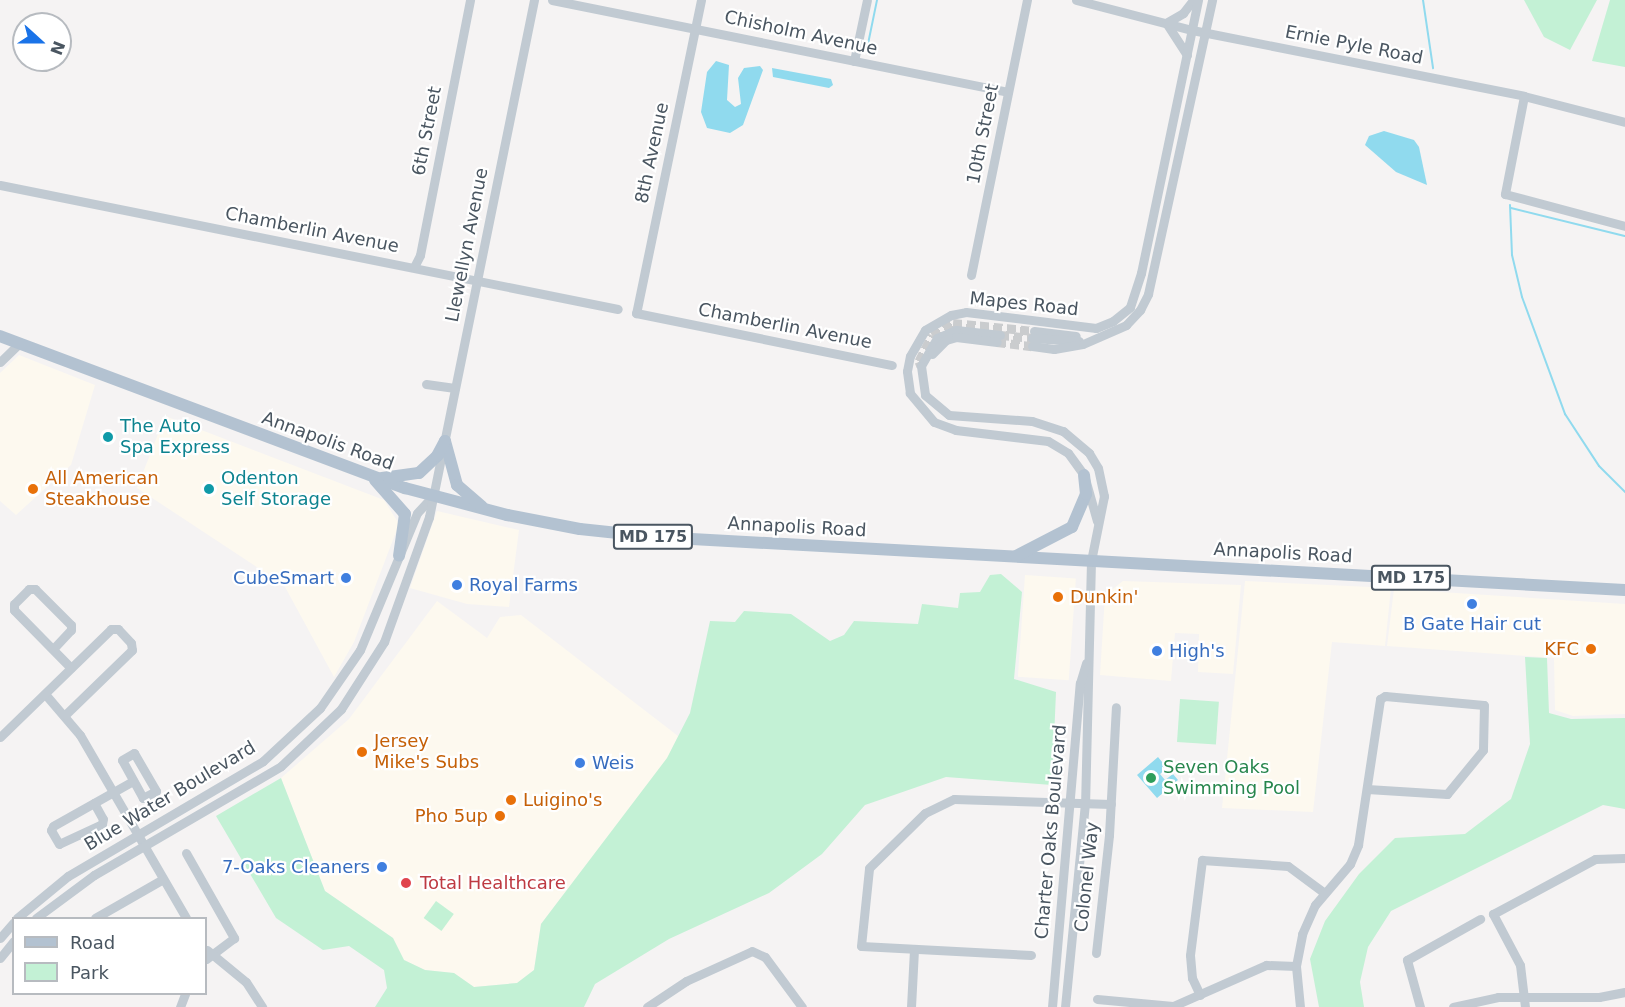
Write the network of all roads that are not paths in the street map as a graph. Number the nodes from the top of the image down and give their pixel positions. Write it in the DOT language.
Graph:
graph roads {
  1 [pos="470,0"];
  2 [pos="534,0"];
  3 [pos="552,0"];
  4 [pos="702,0"];
  5 [pos="867,0"];
  6 [pos="1027,0"];
  7 [pos="1076,0"];
  8 [pos="1193,0"];
  9 [pos="1198,0"];
  10 [pos="1212,0"];
  11 [pos="1166,23"];
  12 [pos="695,28"];
  13 [pos="1192,30"];
  14 [pos="1204,32"];
  15 [pos="1187,55"];
  16 [pos="854,61"];
  17 [pos="1008,93"];
  18 [pos="1524,96"];
  19 [pos="1625,122"];
  20 [pos="0,185"];
  21 [pos="1625,226"];
  22 [pos="414,267"];
  23 [pos="971,275"];
  24 [pos="475,281"];
  25 [pos="618,309"];
  26 [pos="636,313"];
  27 [pos="0,336"];
  28 [pos="998,338"];
  29 [pos="1093,340"];
  30 [pos="20,343"];
  31 [pos="0,362"];
  32 [pos="892,364"];
  33 [pos="426,384"];
  34 [pos="455,388"];
  35 [pos="446,441"];
  36 [pos="1084,475"];
  37 [pos="372,477"];
  38 [pos="432,497"];
  39 [pos="486,510"];
  40 [pos="1098,526"];
  41 [pos="399,556"];
  42 [pos="1014,557"];
  43 [pos="1091,561"];
  44 [pos="1625,590"];
  45 [pos="53,649"];
  46 [pos="1086,661"];
  47 [pos="71,668"];
  48 [pos="45,694"];
  49 [pos="1116,707"];
  50 [pos="65,715"];
  51 [pos="0,737"];
  52 [pos="133,781"];
  53 [pos="1367,789"];
  54 [pos="113,792"];
  55 [pos="94,802"];
  56 [pos="1072,802"];
  57 [pos="1085,803"];
  58 [pos="1111,804"];
  59 [pos="138,835"];
  60 [pos="144,846"];
  61 [pos="186,853"];
  62 [pos="1625,858"];
  63 [pos="163,879"];
  64 [pos="1323,892"];
  65 [pos="18,917"];
  66 [pos="37,917"];
  67 [pos="97,917"];
  68 [pos="185,917"];
  69 [pos="1480,919"];
  70 [pos="12,924"];
  71 [pos="0,938"];
  72 [pos="12,943"];
  73 [pos="914,949"];
  74 [pos="207,953"];
  75 [pos="1096,953"];
  76 [pos="1031,955"];
  77 [pos="0,958"];
  78 [pos="1296,966"];
  79 [pos="1625,993"];
  80 [pos="1200,995"];
  81 [pos="1525,997"];
  82 [pos="1097,999"];
  83 [pos="1151,1006"];
  84 [pos="262,1007"];
  85 [pos="647,1007"];
  86 [pos="802,1007"];
  87 [pos="911,1007"];
  88 [pos="1052,1007"];
  89 [pos="1065,1007"];
  90 [pos="1300,1007"];
  91 [pos="1420,1007"];
  92 [pos="1453,1007"];
  93 [pos="1525,1007"];
  1 -- 22 [label="street, 6th Street"];
  2 -- 24 [label="street, Llewellyn Avenue"];
  3 -- 12 [label="street, Chisholm Avenue"];
  4 -- 12 [label="street, 8th Avenue"];
  5 -- 16 [label="street"];
  6 -- 17 [label="street, 10th Street"];
  7 -- 11 [label="street, Ernie Pyle Road"];
  8 -- 11 [label="street"];
  9 -- 13 [label="street, Mapes Road"];
  10 -- 14 [label="street, Mapes Road"];
  11 -- 13 [label="street, Ernie Pyle Road"];
  11 -- 15 [label="street"];
  12 -- 16 [label="street, Chisholm Avenue"];
  12 -- 26 [label="street, 8th Avenue"];
  13 -- 14 [label="street, Ernie Pyle Road"];
  13 -- 15 [label="street, Mapes Road"];
  14 -- 18 [label="street, Ernie Pyle Road"];
  14 -- 29 [label="street, Mapes Road"];
  15 -- 36 [label="street, Mapes Road"];
  16 -- 17 [label="street, Chisholm Avenue"];
  17 -- 23 [label="street, 10th Street"];
  18 -- 19 [label="street, Ernie Pyle Road"];
  18 -- 21 [label="street"];
  20 -- 22 [label="street, Chamberlin Avenue"];
  22 -- 24 [label="street, Chamberlin Avenue"];
  24 -- 25 [label="street, Chamberlin Avenue"];
  24 -- 34 [label="street, Llewellyn Avenue"];
  26 -- 32 [label="street, Chamberlin Avenue"];
  27 -- 30 [label="main road, Annapolis Road / MD 175"];
  28 -- 40 [label="street, Mapes Road"];
  29 -- 29 [label="street, Mapes Road"];
  30 -- 31 [label="street"];
  30 -- 37 [label="main road, Annapolis Road / MD 175"];
  33 -- 34 [label="street"];
  34 -- 35 [label="street, Llewellyn Avenue"];
  35 -- 37 [label="main road"];
  35 -- 38 [label="street, Llewellyn Avenue"];
  35 -- 39 [label="main road"];
  36 -- 40 [label="street, Mapes Road"];
  36 -- 42 [label="main road"];
  37 -- 38 [label="main road, Annapolis Road / MD 175"];
  37 -- 41 [label="main road"];
  38 -- 39 [label="main road, Annapolis Road / MD 175"];
  38 -- 41 [label="street, Blue Water Boulevard"];
  38 -- 60 [label="street, Blue Water Boulevard"];
  39 -- 42 [label="main road, Annapolis Road / MD 175"];
  40 -- 43 [label="street, Mapes Road"];
  41 -- 59 [label="street, Blue Water Boulevard"];
  42 -- 43 [label="main road, Annapolis Road / MD 175"];
  43 -- 44 [label="main road, Annapolis Road / MD 175"];
  43 -- 46 [label="street, Charter Oaks Boulevard"];
  45 -- 45 [label="street"];
  45 -- 47 [label="street"];
  46 -- 56 [label="street, Charter Oaks Boulevard"];
  46 -- 57 [label="street, Charter Oaks Boulevard"];
  47 -- 48 [label="street"];
  47 -- 50 [label="street"];
  48 -- 50 [label="street"];
  48 -- 51 [label="street"];
  49 -- 58 [label="street, Colonel Way"];
  50 -- 54 [label="street"];
  52 -- 52 [label="street"];
  52 -- 54 [label="street"];
  53 -- 53 [label="street"];
  53 -- 64 [label="street"];
  54 -- 55 [label="street"];
  54 -- 59 [label="street"];
  55 -- 55 [label="street"];
  56 -- 57 [label="street, Colonel Way"];
  56 -- 73 [label="street, Colonel Way"];
  56 -- 88 [label="street, Charter Oaks Boulevard"];
  57 -- 58 [label="street, Colonel Way"];
  57 -- 89 [label="street, Charter Oaks Boulevard"];
  58 -- 75 [label="street, Colonel Way"];
  59 -- 60 [label="street"];
  59 -- 65 [label="street, Blue Water Boulevard"];
  60 -- 63 [label="street"];
  60 -- 66 [label="street, Blue Water Boulevard"];
  61 -- 74 [label="street"];
  62 -- 81 [label="street"];
  63 -- 67 [label="street"];
  63 -- 68 [label="street"];
  64 -- 78 [label="street"];
  64 -- 80 [label="street"];
  69 -- 91 [label="street"];
  70 -- 71 [label="street"];
  72 -- 77 [label="street"];
  73 -- 76 [label="street"];
  73 -- 87 [label="street"];
  74 -- 84 [label="street"];
  78 -- 80 [label="street"];
  78 -- 90 [label="street"];
  79 -- 81 [label="street"];
  80 -- 83 [label="street"];
  81 -- 92 [label="street"];
  81 -- 93 [label="street"];
  82 -- 83 [label="street"];
  85 -- 86 [label="street"];
}
